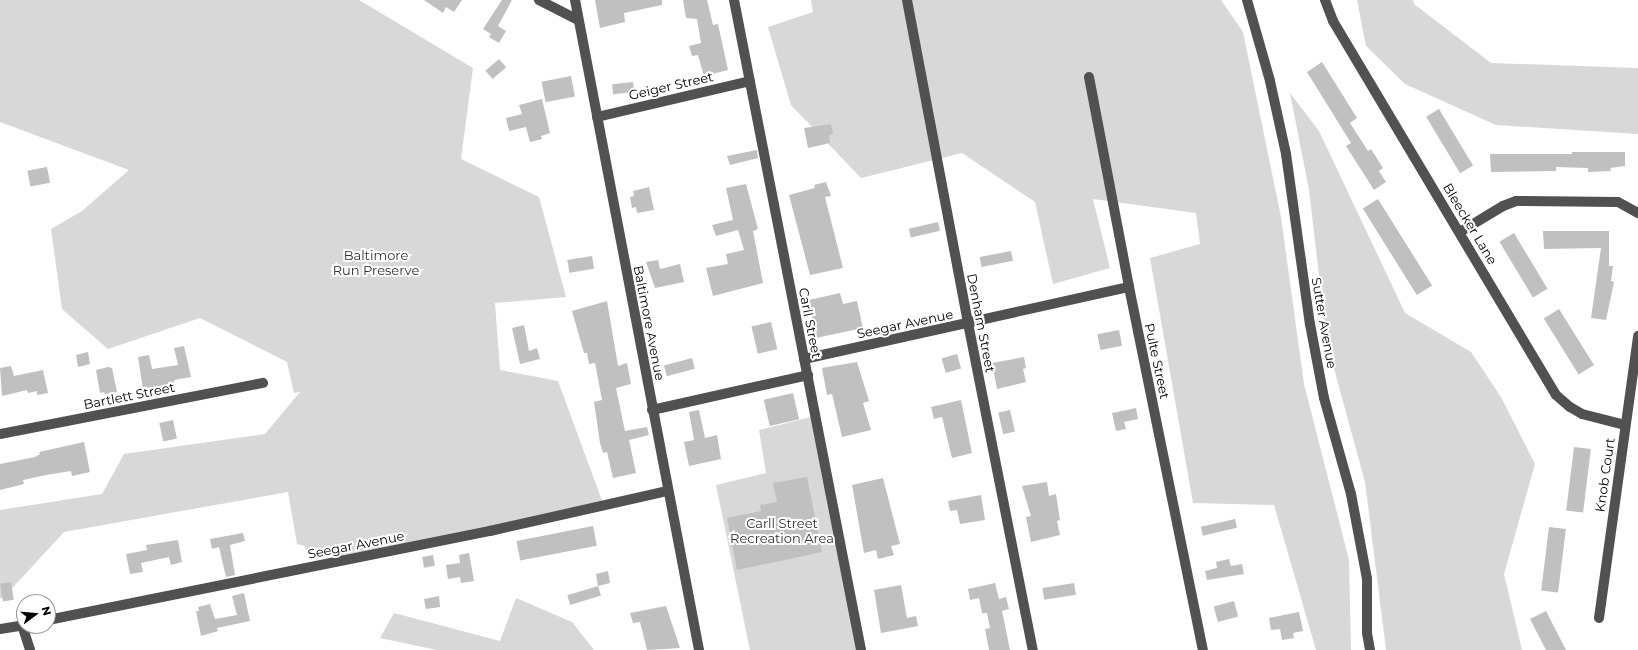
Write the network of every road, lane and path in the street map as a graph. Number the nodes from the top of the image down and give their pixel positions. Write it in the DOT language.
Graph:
graph roads {
  1 [pos="539,0"];
  2 [pos="575,0"];
  3 [pos="734,0"];
  4 [pos="907,0"];
  5 [pos="1247,0"];
  6 [pos="1325,0"];
  7 [pos="578,20"];
  8 [pos="1089,77"];
  9 [pos="750,81"];
  10 [pos="597,117"];
  11 [pos="1638,213"];
  12 [pos="1460,232"];
  13 [pos="1129,287"];
  14 [pos="968,323"];
  15 [pos="1638,336"];
  16 [pos="804,359"];
  17 [pos="808,375"];
  18 [pos="263,383"];
  19 [pos="652,410"];
  20 [pos="1625,425"];
  21 [pos="0,434"];
  22 [pos="667,491"];
  23 [pos="56,618"];
  24 [pos="1599,618"];
  25 [pos="16,627"];
  26 [pos="0,630"];
  27 [pos="26,634"];
  28 [pos="30,650"];
  29 [pos="699,650"];
  30 [pos="861,650"];
  31 [pos="1033,650"];
  32 [pos="1203,650"];
  33 [pos="1370,650"];
  1 -- 7 [label="street"];
  2 -- 7 [label="street, Baltimore Avenue"];
  3 -- 9 [label="street, Carll Street"];
  4 -- 14 [label="street, Denham Street"];
  5 -- 33 [label="street, Sutter Avenue"];
  6 -- 12 [label="street, Bleecker Lane"];
  7 -- 10 [label="street, Baltimore Avenue"];
  8 -- 13 [label="street, Pulte Street"];
  9 -- 10 [label="street, Geiger Street"];
  9 -- 16 [label="street, Carll Street"];
  10 -- 19 [label="street, Baltimore Avenue"];
  11 -- 12 [label="street"];
  12 -- 20 [label="street, Bleecker Lane"];
  13 -- 14 [label="street, Seegar Avenue"];
  13 -- 32 [label="street, Pulte Street"];
  14 -- 16 [label="street, Seegar Avenue"];
  14 -- 31 [label="street, Denham Street"];
  15 -- 20 [label="street, Knob Court"];
  16 -- 17 [label="street, Carll Street"];
  17 -- 19 [label="street"];
  17 -- 30 [label="street, Carll Street"];
  18 -- 21 [label="street, Bartlett Street"];
  19 -- 22 [label="street, Baltimore Avenue"];
  20 -- 24 [label="street, Knob Court"];
  22 -- 23 [label="street, Seegar Avenue"];
  22 -- 29 [label="street, Baltimore Avenue"];
  25 -- 26 [label="street"];
  27 -- 28 [label="street"];
}
